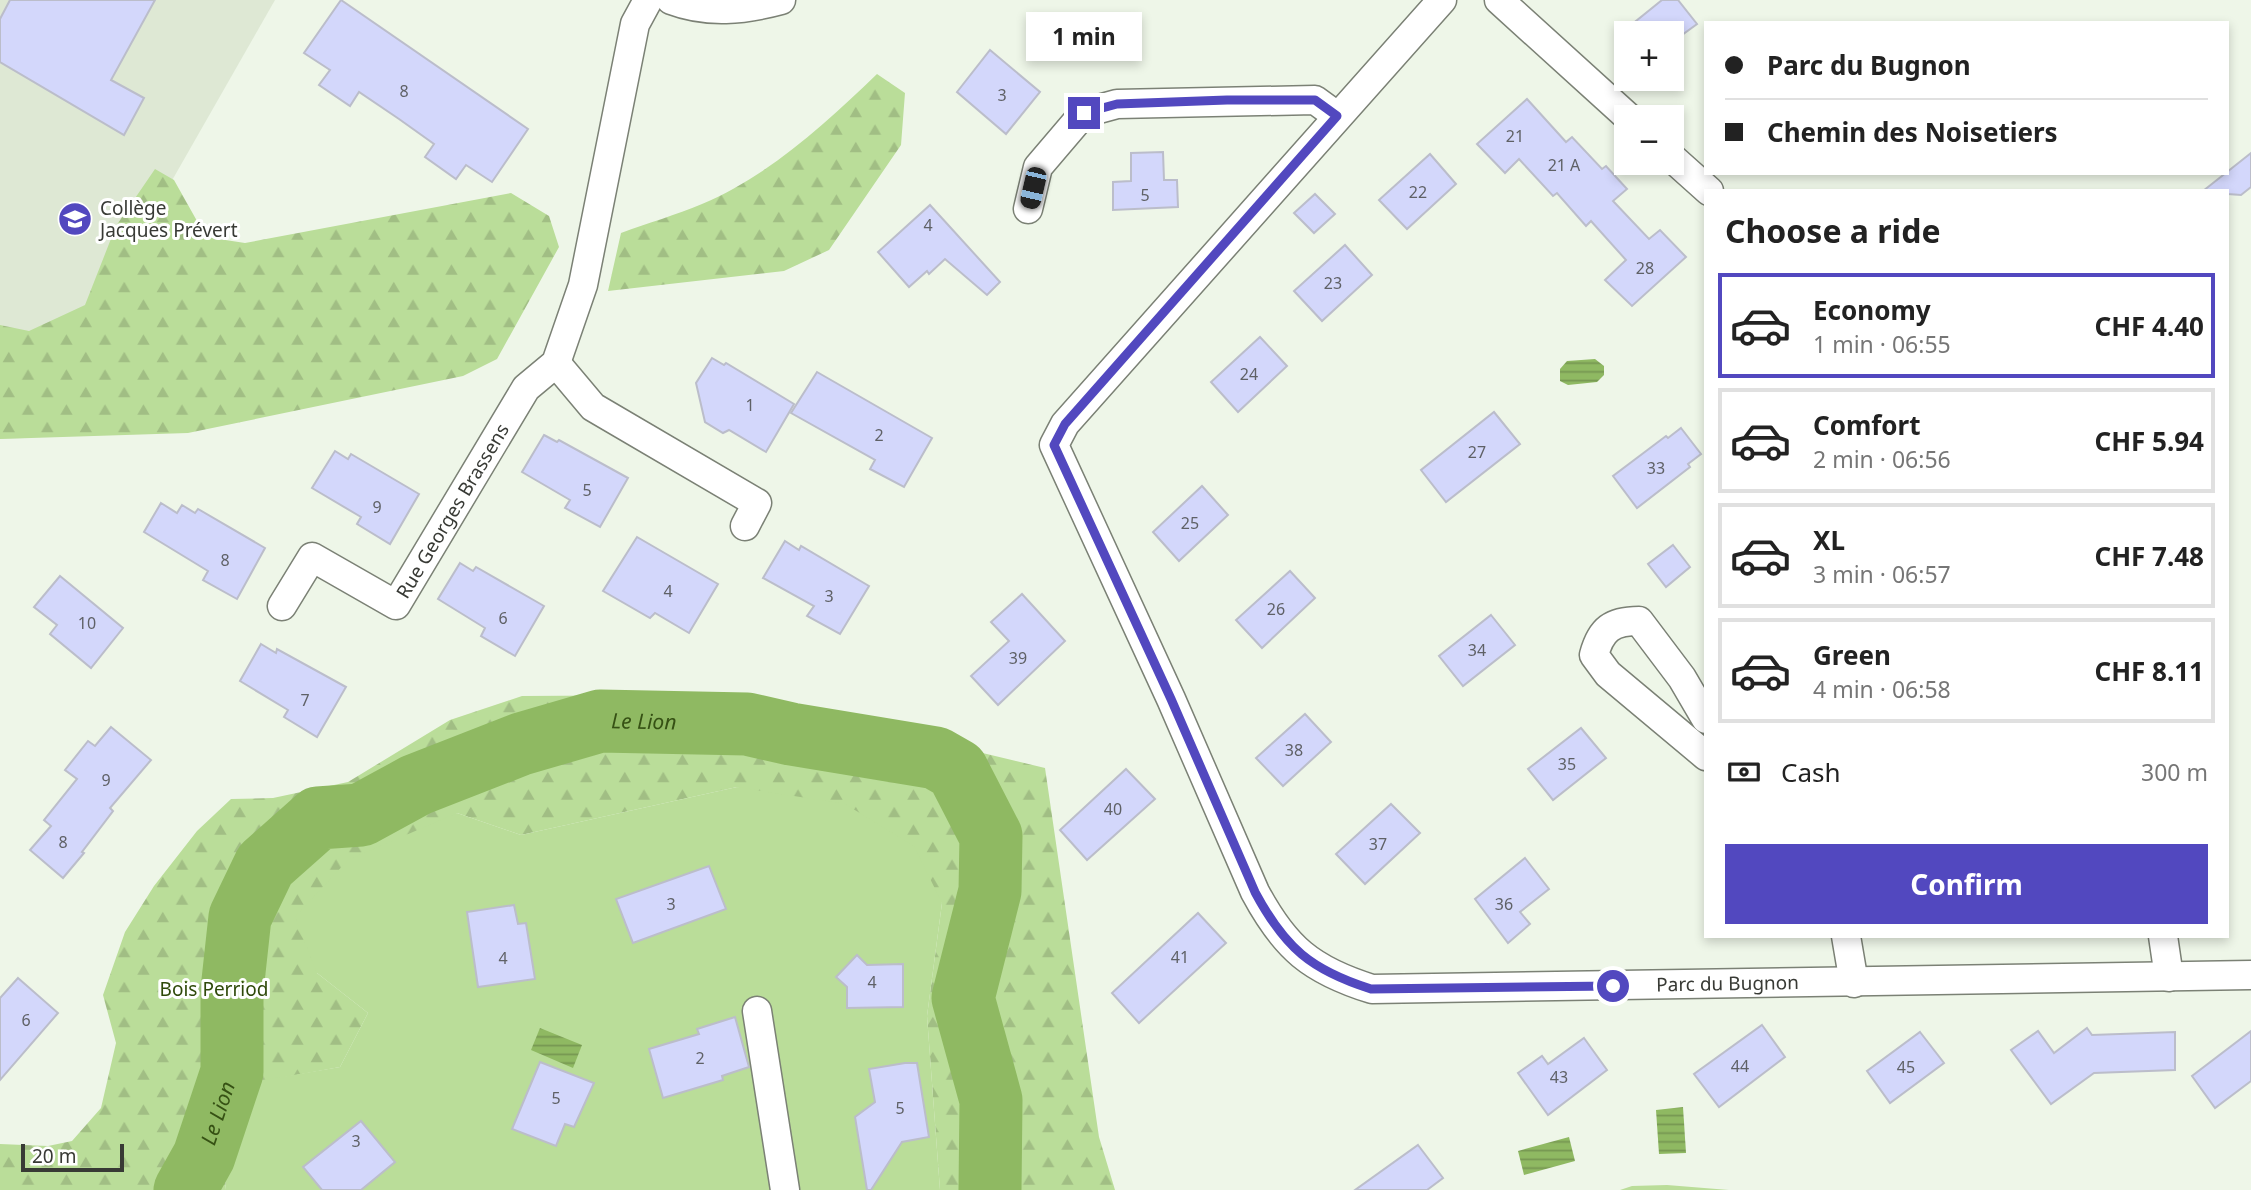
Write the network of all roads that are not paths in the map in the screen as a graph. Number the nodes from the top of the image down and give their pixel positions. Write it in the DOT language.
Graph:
graph roads {
  1 [pos="648,0"];
  2 [pos="671,0"];
  3 [pos="781,0"];
  4 [pos="1442,0"];
  5 [pos="1499,0"];
  6 [pos="1615,105"];
  7 [pos="1337,116"];
  8 [pos="1684,169"];
  9 [pos="1707,189"];
  10 [pos="1028,209"];
  11 [pos="556,363"];
  12 [pos="745,526"];
  13 [pos="282,606"];
  14 [pos="1704,716"];
  15 [pos="1704,754"];
  16 [pos="1846,938"];
  17 [pos="2163,938"];
  18 [pos="2251,975"];
  19 [pos="2169,978"];
  20 [pos="1854,983"];
  21 [pos="757,1011"];
  22 [pos="785,1190"];
  1 -- 11 [label="street"];
  2 -- 3 [label="street"];
  4 -- 7 [label="street, Parc du Bugnon"];
  5 -- 6 [label="street"];
  7 -- 10 [label="street"];
  7 -- 20 [label="street, Parc du Bugnon"];
  8 -- 9 [label="street"];
  11 -- 12 [label="street"];
  11 -- 13 [label="street, Rue Georges Brassens"];
  14 -- 15 [label="street"];
  16 -- 20 [label="street"];
  17 -- 19 [label="street"];
  18 -- 19 [label="street, Parc du Bugnon"];
  19 -- 20 [label="street, Parc du Bugnon"];
  21 -- 22 [label="street"];
}
